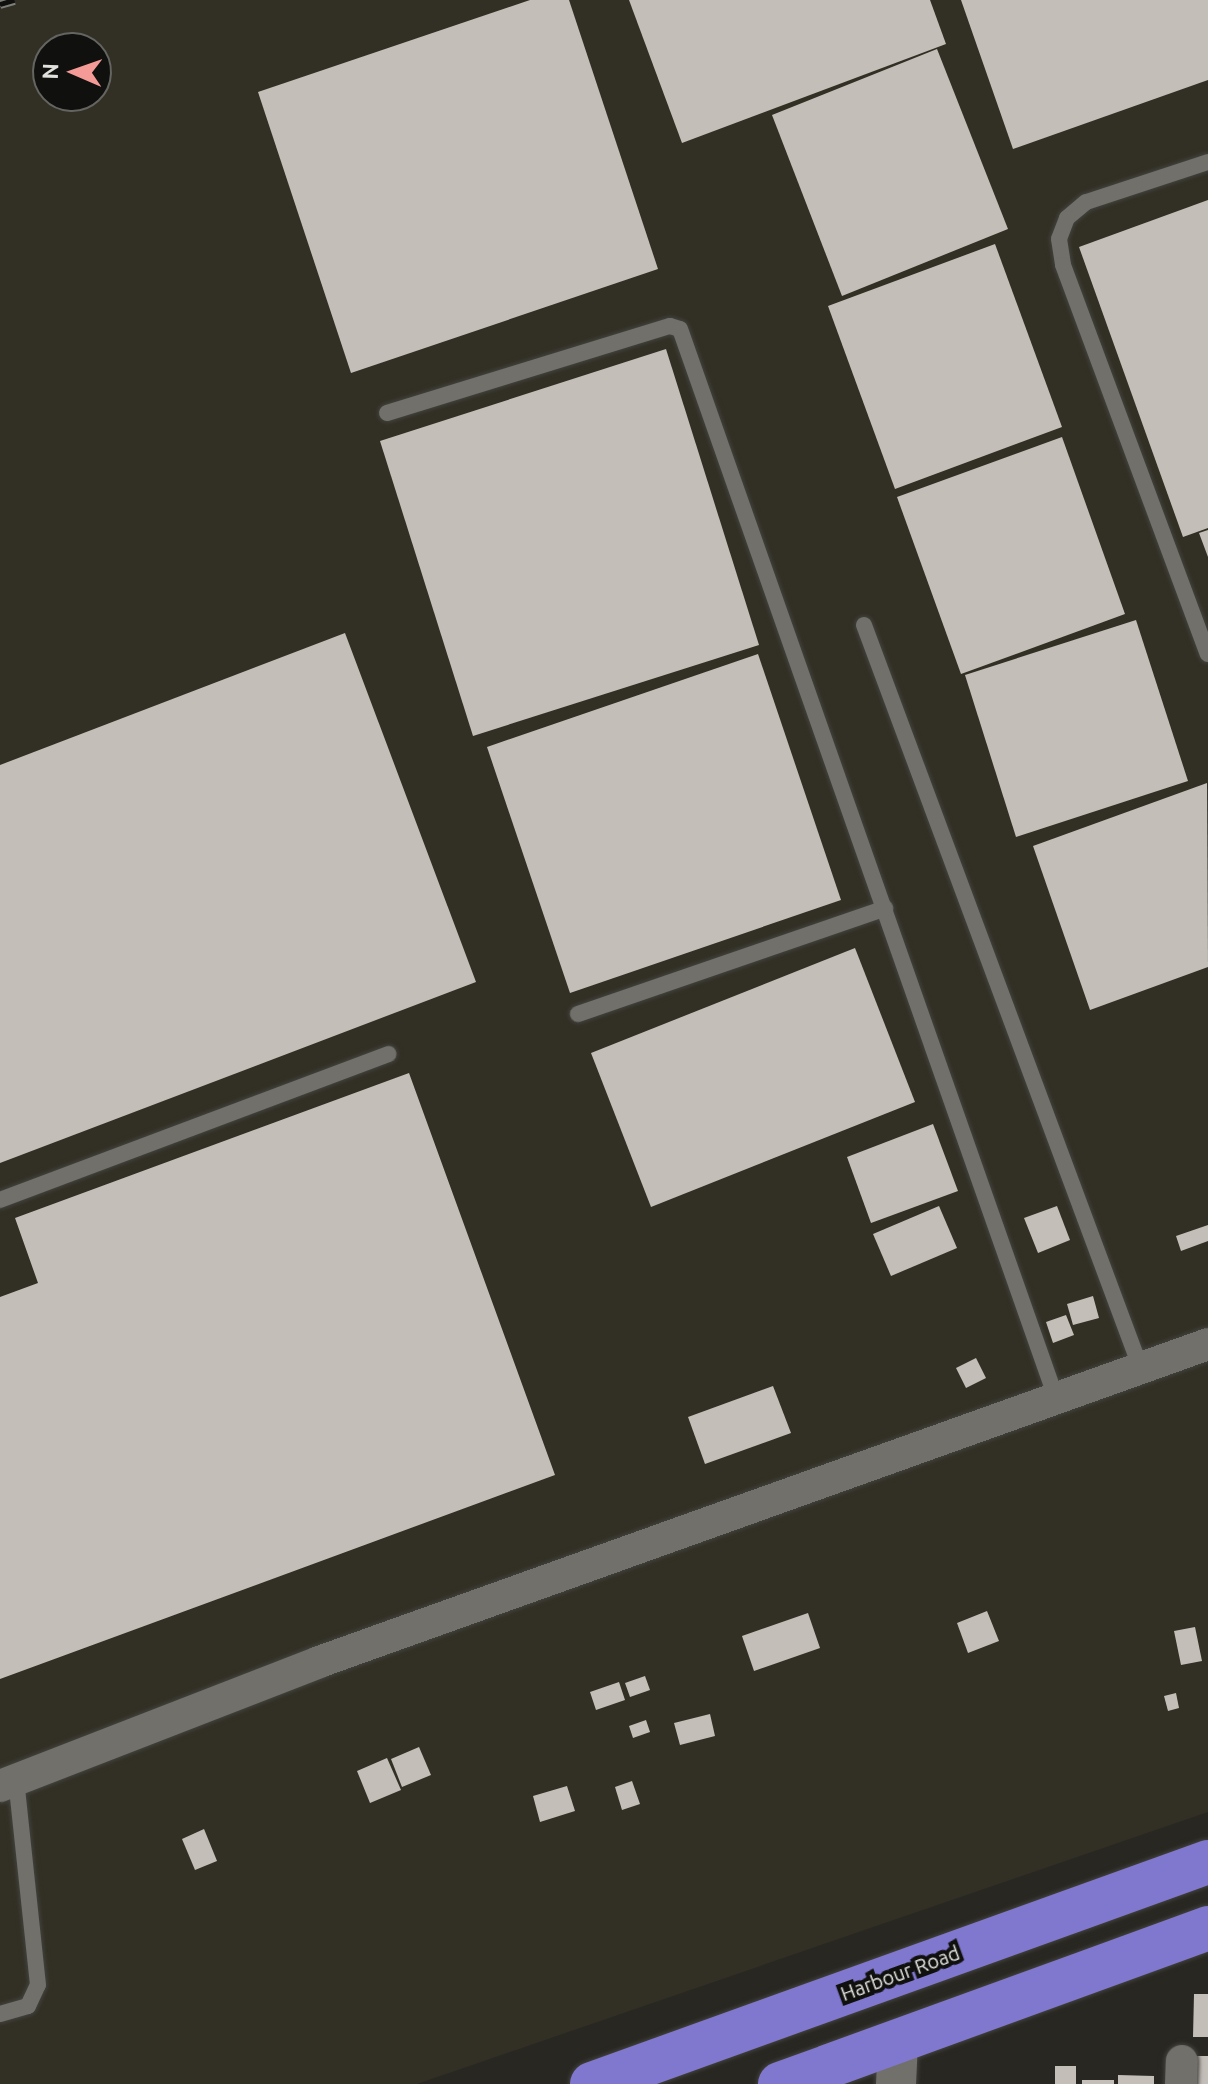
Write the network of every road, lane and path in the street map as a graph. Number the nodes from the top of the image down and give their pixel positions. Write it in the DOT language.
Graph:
graph roads {
  1 [pos="1208,162"];
  2 [pos="387,413"];
  3 [pos="864,625"];
  4 [pos="1208,654"];
  5 [pos="885,908"];
  6 [pos="578,1014"];
  7 [pos="389,1054"];
  8 [pos="0,1200"];
  9 [pos="1208,1344"];
  10 [pos="1141,1369"];
  11 [pos="1056,1398"];
  12 [pos="8,1783"];
  13 [pos="1208,1862"];
  14 [pos="1208,1928"];
  15 [pos="0,2014"];
  16 [pos="898,2041"];
  17 [pos="592,2084"];
  18 [pos="780,2084"];
  19 [pos="896,2084"];
  1 -- 4 [label="lane"];
  2 -- 5 [label="lane"];
  3 -- 10 [label="lane"];
  5 -- 6 [label="lane"];
  5 -- 11 [label="lane"];
  7 -- 8 [label="lane"];
  9 -- 10 [label="street"];
  10 -- 11 [label="street"];
  11 -- 12 [label="street"];
  12 -- 15 [label="lane"];
  13 -- 17 [label="highway, Harbour Road"];
  14 -- 16 [label="highway"];
  16 -- 18 [label="highway"];
  16 -- 19 [label="street"];
}
